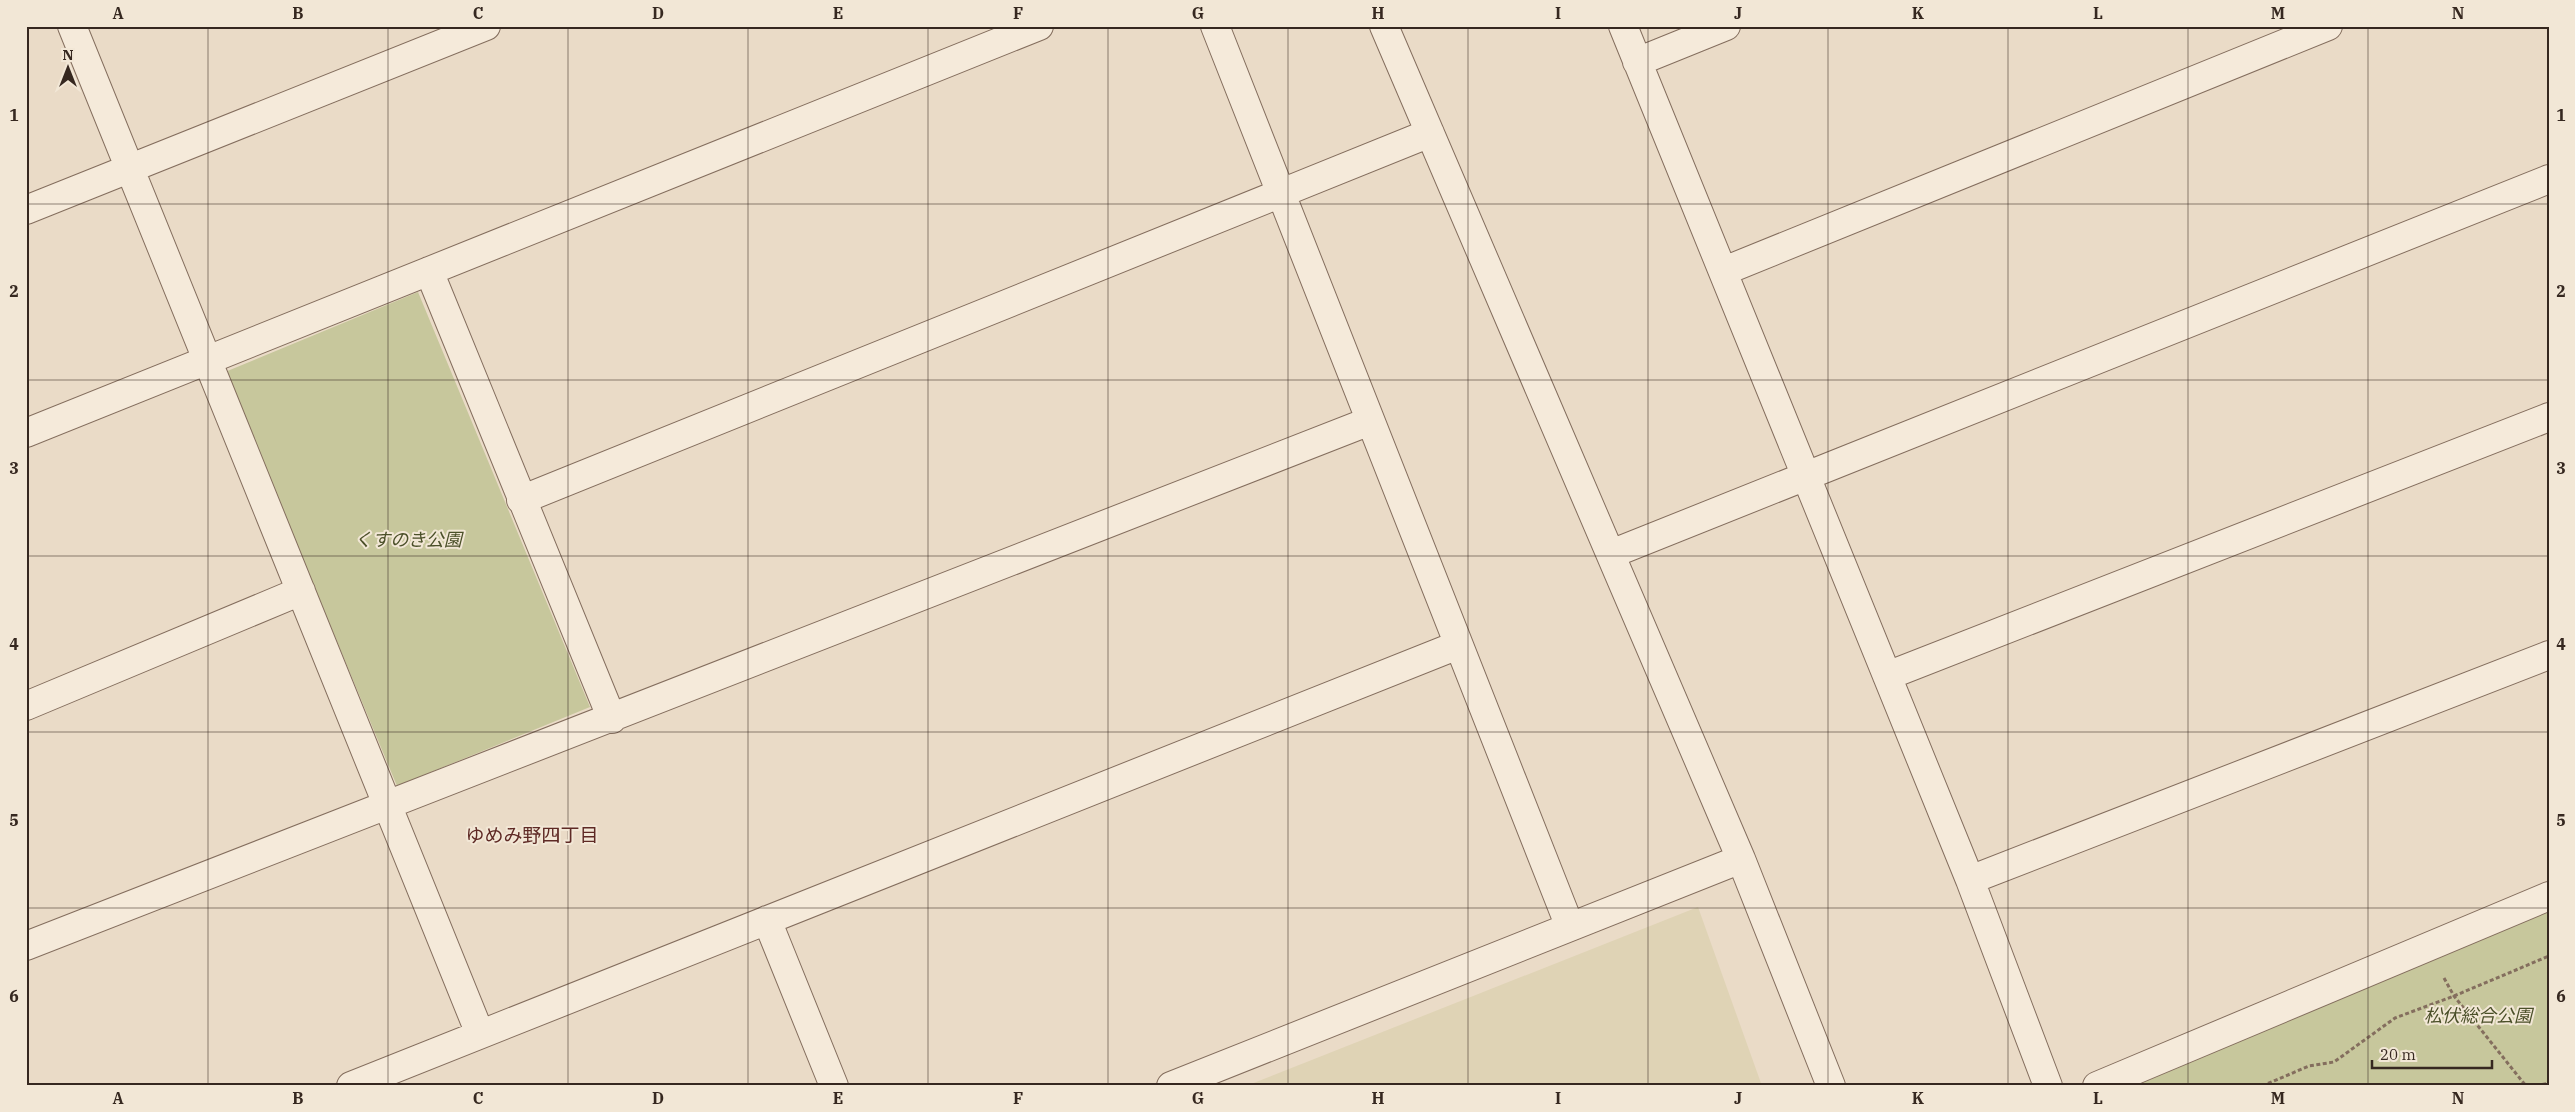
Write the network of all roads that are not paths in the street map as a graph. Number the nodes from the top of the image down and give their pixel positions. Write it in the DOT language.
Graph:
graph roads {
  1 [pos="72,26"];
  2 [pos="486,26"];
  3 [pos="1039,26"];
  4 [pos="1215,26"];
  5 [pos="1384,26"];
  6 [pos="1623,26"];
  7 [pos="1726,26"];
  8 [pos="2328,26"];
  9 [pos="1637,62"];
  10 [pos="1430,133"];
  11 [pos="130,169"];
  12 [pos="2549,179"];
  13 [pos="1280,193"];
  14 [pos="26,210"];
  15 [pos="429,271"];
  16 [pos="1724,271"];
  17 [pos="207,360"];
  18 [pos="2549,417"];
  19 [pos="1370,421"];
  20 [pos="26,433"];
  21 [pos="1806,477"];
  22 [pos="521,500"];
  23 [pos="1611,554"];
  24 [pos="301,591"];
  25 [pos="1458,646"];
  26 [pos="2549,654"];
  27 [pos="1887,676"];
  28 [pos="26,706"];
  29 [pos="612,719"];
  30 [pos="388,807"];
  31 [pos="1741,859"];
  32 [pos="1970,880"];
  33 [pos="2549,896"];
  34 [pos="767,920"];
  35 [pos="1570,927"];
  36 [pos="26,946"];
  37 [pos="480,1034"];
  38 [pos="351,1086"];
  39 [pos="834,1086"];
  40 [pos="1171,1086"];
  41 [pos="1831,1086"];
  42 [pos="2048,1086"];
  43 [pos="2097,1086"];
  1 -- 11 [label="street"];
  2 -- 11 [label="street"];
  3 -- 15 [label="street"];
  4 -- 13 [label="street"];
  5 -- 10 [label="street"];
  6 -- 9 [label="street"];
  7 -- 9 [label="street"];
  8 -- 16 [label="street"];
  9 -- 16 [label="street"];
  10 -- 13 [label="street"];
  10 -- 23 [label="street"];
  11 -- 14 [label="street"];
  11 -- 17 [label="street"];
  12 -- 21 [label="street"];
  13 -- 19 [label="street"];
  13 -- 22 [label="street"];
  15 -- 17 [label="street"];
  15 -- 22 [label="street"];
  16 -- 21 [label="street"];
  17 -- 20 [label="street"];
  17 -- 24 [label="street"];
  18 -- 27 [label="street"];
  19 -- 25 [label="street"];
  19 -- 29 [label="street"];
  21 -- 23 [label="street"];
  21 -- 27 [label="street"];
  22 -- 29 [label="street"];
  23 -- 31 [label="street"];
  24 -- 28 [label="street"];
  24 -- 30 [label="street"];
  25 -- 34 [label="street"];
  25 -- 35 [label="street"];
  26 -- 32 [label="street"];
  27 -- 32 [label="street"];
  29 -- 30 [label="street"];
  30 -- 36 [label="street"];
  30 -- 37 [label="street"];
  31 -- 35 [label="street"];
  31 -- 41 [label="street"];
  32 -- 42 [label="street"];
  33 -- 43 [label="street"];
  34 -- 37 [label="street"];
  34 -- 39 [label="street"];
  35 -- 40 [label="street"];
  37 -- 38 [label="street"];
}
